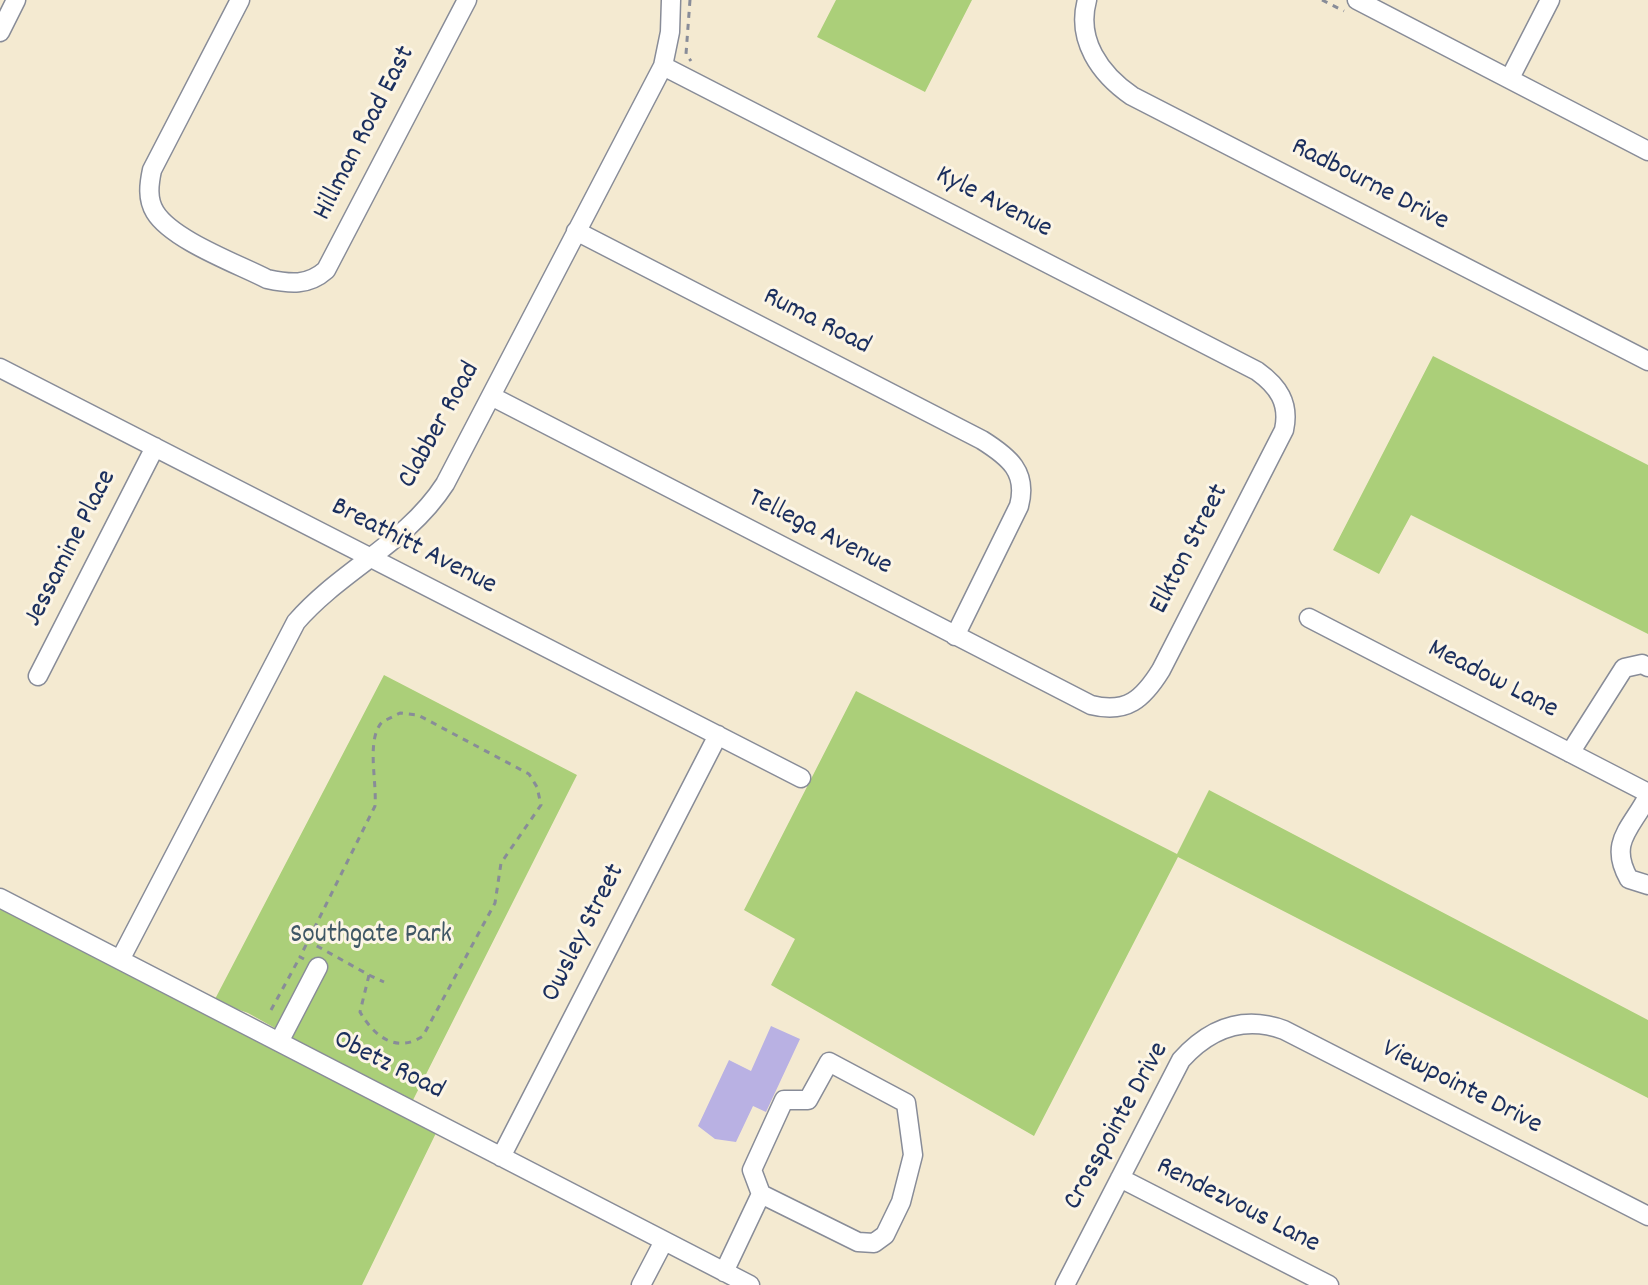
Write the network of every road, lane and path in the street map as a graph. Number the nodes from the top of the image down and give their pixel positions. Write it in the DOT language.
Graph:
graph roads {
  1 [pos="16,0"];
  2 [pos="240,0"];
  3 [pos="467,0"];
  4 [pos="671,0"];
  5 [pos="690,0"];
  6 [pos="1087,0"];
  7 [pos="1357,0"];
  8 [pos="1550,0"];
  9 [pos="0,32"];
  10 [pos="663,66"];
  11 [pos="701,66"];
  12 [pos="1510,78"];
  13 [pos="1648,151"];
  14 [pos="576,231"];
  15 [pos="1648,361"];
  16 [pos="0,368"];
  17 [pos="491,396"];
  18 [pos="1285,405"];
  19 [pos="155,447"];
  20 [pos="371,558"];
  21 [pos="1309,618"];
  22 [pos="955,636"];
  23 [pos="1648,667"];
  24 [pos="38,676"];
  25 [pos="1125,707"];
  26 [pos="718,735"];
  27 [pos="1570,753"];
  28 [pos="801,778"];
  29 [pos="1648,794"];
  30 [pos="1648,885"];
  31 [pos="0,898"];
  32 [pos="300,957"];
  33 [pos="120,960"];
  34 [pos="318,967"];
  35 [pos="369,975"];
  36 [pos="384,982"];
  37 [pos="271,1010"];
  38 [pos="1245,1023"];
  39 [pos="279,1042"];
  40 [pos="501,1157"];
  41 [pos="1120,1178"];
  42 [pos="761,1194"];
  43 [pos="1648,1216"];
  44 [pos="664,1241"];
  45 [pos="724,1272"];
  46 [pos="641,1285"];
  47 [pos="750,1285"];
  48 [pos="1065,1285"];
  49 [pos="1329,1285"];
  1 -- 9 [label="street"];
  2 -- 3 [label="street, Hillman Road East"];
  4 -- 10 [label="street, Clabber Road"];
  5 -- 11 [label="path"];
  6 -- 15 [label="street, Radbourne Drive"];
  7 -- 12 [label="street"];
  8 -- 12 [label="street"];
  10 -- 14 [label="street, Clabber Road"];
  10 -- 18 [label="street, Kyle Avenue"];
  12 -- 13 [label="street"];
  14 -- 17 [label="street, Clabber Road"];
  14 -- 22 [label="street, Ruma Road"];
  16 -- 19 [label="street, Breathitt Avenue"];
  17 -- 20 [label="street, Clabber Road"];
  17 -- 22 [label="street, Tellega Avenue"];
  18 -- 25 [label="street, Elkton Street"];
  19 -- 20 [label="street, Breathitt Avenue"];
  19 -- 24 [label="street, Jessamine Place"];
  20 -- 26 [label="street, Breathitt Avenue"];
  20 -- 33 [label="street, Clabber Road"];
  21 -- 27 [label="street, Meadow Lane"];
  22 -- 25 [label="street, Tellega Avenue"];
  23 -- 27 [label="street"];
  26 -- 28 [label="street, Breathitt Avenue"];
  26 -- 40 [label="street, Owsley Street"];
  27 -- 29 [label="street, Meadow Lane"];
  29 -- 30 [label="street"];
  31 -- 33 [label="street, Obetz Road"];
  32 -- 37 [label="path"];
  33 -- 39 [label="street, Obetz Road"];
  34 -- 39 [label="street"];
  35 -- 35 [label="path"];
  35 -- 36 [label="path"];
  38 -- 41 [label="street, Crosspointe Drive"];
  38 -- 43 [label="street, Viewpointe Drive"];
  39 -- 40 [label="street, Obetz Road"];
  40 -- 44 [label="street, Obetz Road"];
  41 -- 48 [label="street, Crosspointe Drive"];
  41 -- 49 [label="street, Rendezvous Lane"];
  42 -- 42 [label="street"];
  42 -- 45 [label="street"];
  44 -- 45 [label="street, Obetz Road"];
  44 -- 46 [label="street"];
  45 -- 47 [label="street, Obetz Road"];
}
